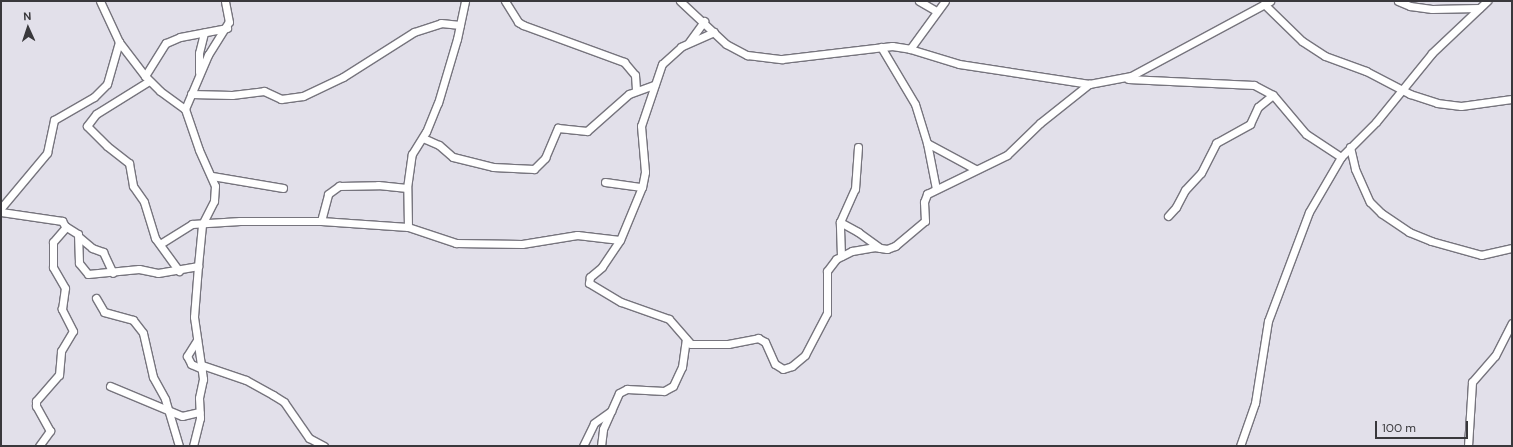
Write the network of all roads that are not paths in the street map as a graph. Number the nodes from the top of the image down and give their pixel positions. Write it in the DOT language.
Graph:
graph roads {
  1 [pos="100,1"];
  2 [pos="225,1"];
  3 [pos="465,1"];
  4 [pos="505,1"];
  5 [pos="680,1"];
  6 [pos="919,1"];
  7 [pos="944,1"];
  8 [pos="1398,1"];
  9 [pos="1487,1"];
  10 [pos="1267,3"];
  11 [pos="1479,8"];
  12 [pos="936,11"];
  13 [pos="704,21"];
  14 [pos="460,25"];
  15 [pos="226,28"];
  16 [pos="714,32"];
  17 [pos="204,33"];
  18 [pos="119,42"];
  19 [pos="688,43"];
  20 [pos="881,47"];
  21 [pos="910,49"];
  22 [pos="200,73"];
  23 [pos="147,79"];
  24 [pos="1122,79"];
  25 [pos="1089,84"];
  26 [pos="654,85"];
  27 [pos="636,90"];
  28 [pos="1402,90"];
  29 [pos="191,94"];
  30 [pos="1273,95"];
  31 [pos="1512,99"];
  32 [pos="185,109"];
  33 [pos="423,138"];
  34 [pos="927,143"];
  35 [pos="1350,146"];
  36 [pos="858,147"];
  37 [pos="1341,157"];
  38 [pos="976,169"];
  39 [pos="212,176"];
  40 [pos="605,182"];
  41 [pos="642,186"];
  42 [pos="283,188"];
  43 [pos="407,188"];
  44 [pos="936,189"];
  45 [pos="1,208"];
  46 [pos="1,212"];
  47 [pos="1168,216"];
  48 [pos="321,221"];
  49 [pos="204,222"];
  50 [pos="840,222"];
  51 [pos="66,227"];
  52 [pos="408,227"];
  53 [pos="79,237"];
  54 [pos="620,240"];
  55 [pos="160,244"];
  56 [pos="880,248"];
  57 [pos="1512,248"];
  58 [pos="841,256"];
  59 [pos="198,266"];
  60 [pos="178,271"];
  61 [pos="113,273"];
  62 [pos="96,298"];
  63 [pos="1512,323"];
  64 [pos="686,339"];
  65 [pos="197,340"];
  66 [pos="202,367"];
  67 [pos="110,386"];
  68 [pos="167,411"];
  69 [pos="611,411"];
  70 [pos="200,412"];
  71 [pos="39,446"];
  72 [pos="179,446"];
  73 [pos="193,446"];
  74 [pos="324,446"];
  75 [pos="583,446"];
  76 [pos="601,446"];
  77 [pos="1240,446"];
  78 [pos="1468,446"];
  1 -- 18 [label="street"];
  2 -- 15 [label="street"];
  3 -- 14 [label="street"];
  4 -- 27 [label="street"];
  5 -- 13 [label="street"];
  6 -- 12 [label="street"];
  7 -- 12 [label="street"];
  8 -- 11 [label="street"];
  9 -- 11 [label="street"];
  10 -- 24 [label="street"];
  10 -- 28 [label="street"];
  11 -- 28 [label="street"];
  12 -- 21 [label="street"];
  13 -- 16 [label="street"];
  13 -- 19 [label="street"];
  14 -- 29 [label="street"];
  14 -- 33 [label="street"];
  15 -- 17 [label="street"];
  15 -- 22 [label="street"];
  16 -- 19 [label="street"];
  16 -- 20 [label="street"];
  17 -- 22 [label="street"];
  17 -- 23 [label="street"];
  18 -- 23 [label="street"];
  18 -- 45 [label="street"];
  19 -- 26 [label="street"];
  20 -- 21 [label="street"];
  20 -- 34 [label="street"];
  21 -- 25 [label="street"];
  22 -- 29 [label="street"];
  23 -- 32 [label="street"];
  23 -- 55 [label="street"];
  24 -- 25 [label="street"];
  24 -- 30 [label="street"];
  25 -- 38 [label="street"];
  26 -- 27 [label="street"];
  26 -- 41 [label="street"];
  27 -- 33 [label="street"];
  28 -- 31 [label="street"];
  28 -- 35 [label="street"];
  29 -- 32 [label="street"];
  30 -- 37 [label="street"];
  30 -- 47 [label="street"];
  32 -- 39 [label="street"];
  33 -- 43 [label="street"];
  34 -- 38 [label="street"];
  34 -- 44 [label="street"];
  35 -- 37 [label="street"];
  35 -- 57 [label="street"];
  36 -- 50 [label="street"];
  37 -- 77 [label="street"];
  38 -- 44 [label="street"];
  39 -- 42 [label="street"];
  39 -- 49 [label="street"];
  40 -- 41 [label="street"];
  41 -- 54 [label="street"];
  43 -- 48 [label="street"];
  43 -- 52 [label="street"];
  44 -- 56 [label="street"];
  46 -- 51 [label="street"];
  48 -- 49 [label="street"];
  48 -- 52 [label="street"];
  49 -- 55 [label="street"];
  49 -- 59 [label="street"];
  50 -- 56 [label="street"];
  50 -- 58 [label="street"];
  51 -- 53 [label="street"];
  51 -- 71 [label="street"];
  52 -- 54 [label="street"];
  53 -- 61 [label="street"];
  53 -- 61 [label="street"];
  54 -- 64 [label="street"];
  55 -- 60 [label="street"];
  56 -- 58 [label="street"];
  58 -- 64 [label="street"];
  59 -- 60 [label="street"];
  59 -- 65 [label="street"];
  60 -- 61 [label="street"];
  62 -- 68 [label="street"];
  63 -- 78 [label="street"];
  64 -- 69 [label="street"];
  65 -- 66 [label="street"];
  65 -- 66 [label="street"];
  66 -- 70 [label="street"];
  66 -- 74 [label="street"];
  67 -- 68 [label="street"];
  68 -- 70 [label="street"];
  68 -- 72 [label="street"];
  69 -- 75 [label="street"];
  69 -- 76 [label="street"];
  70 -- 73 [label="street"];
}
